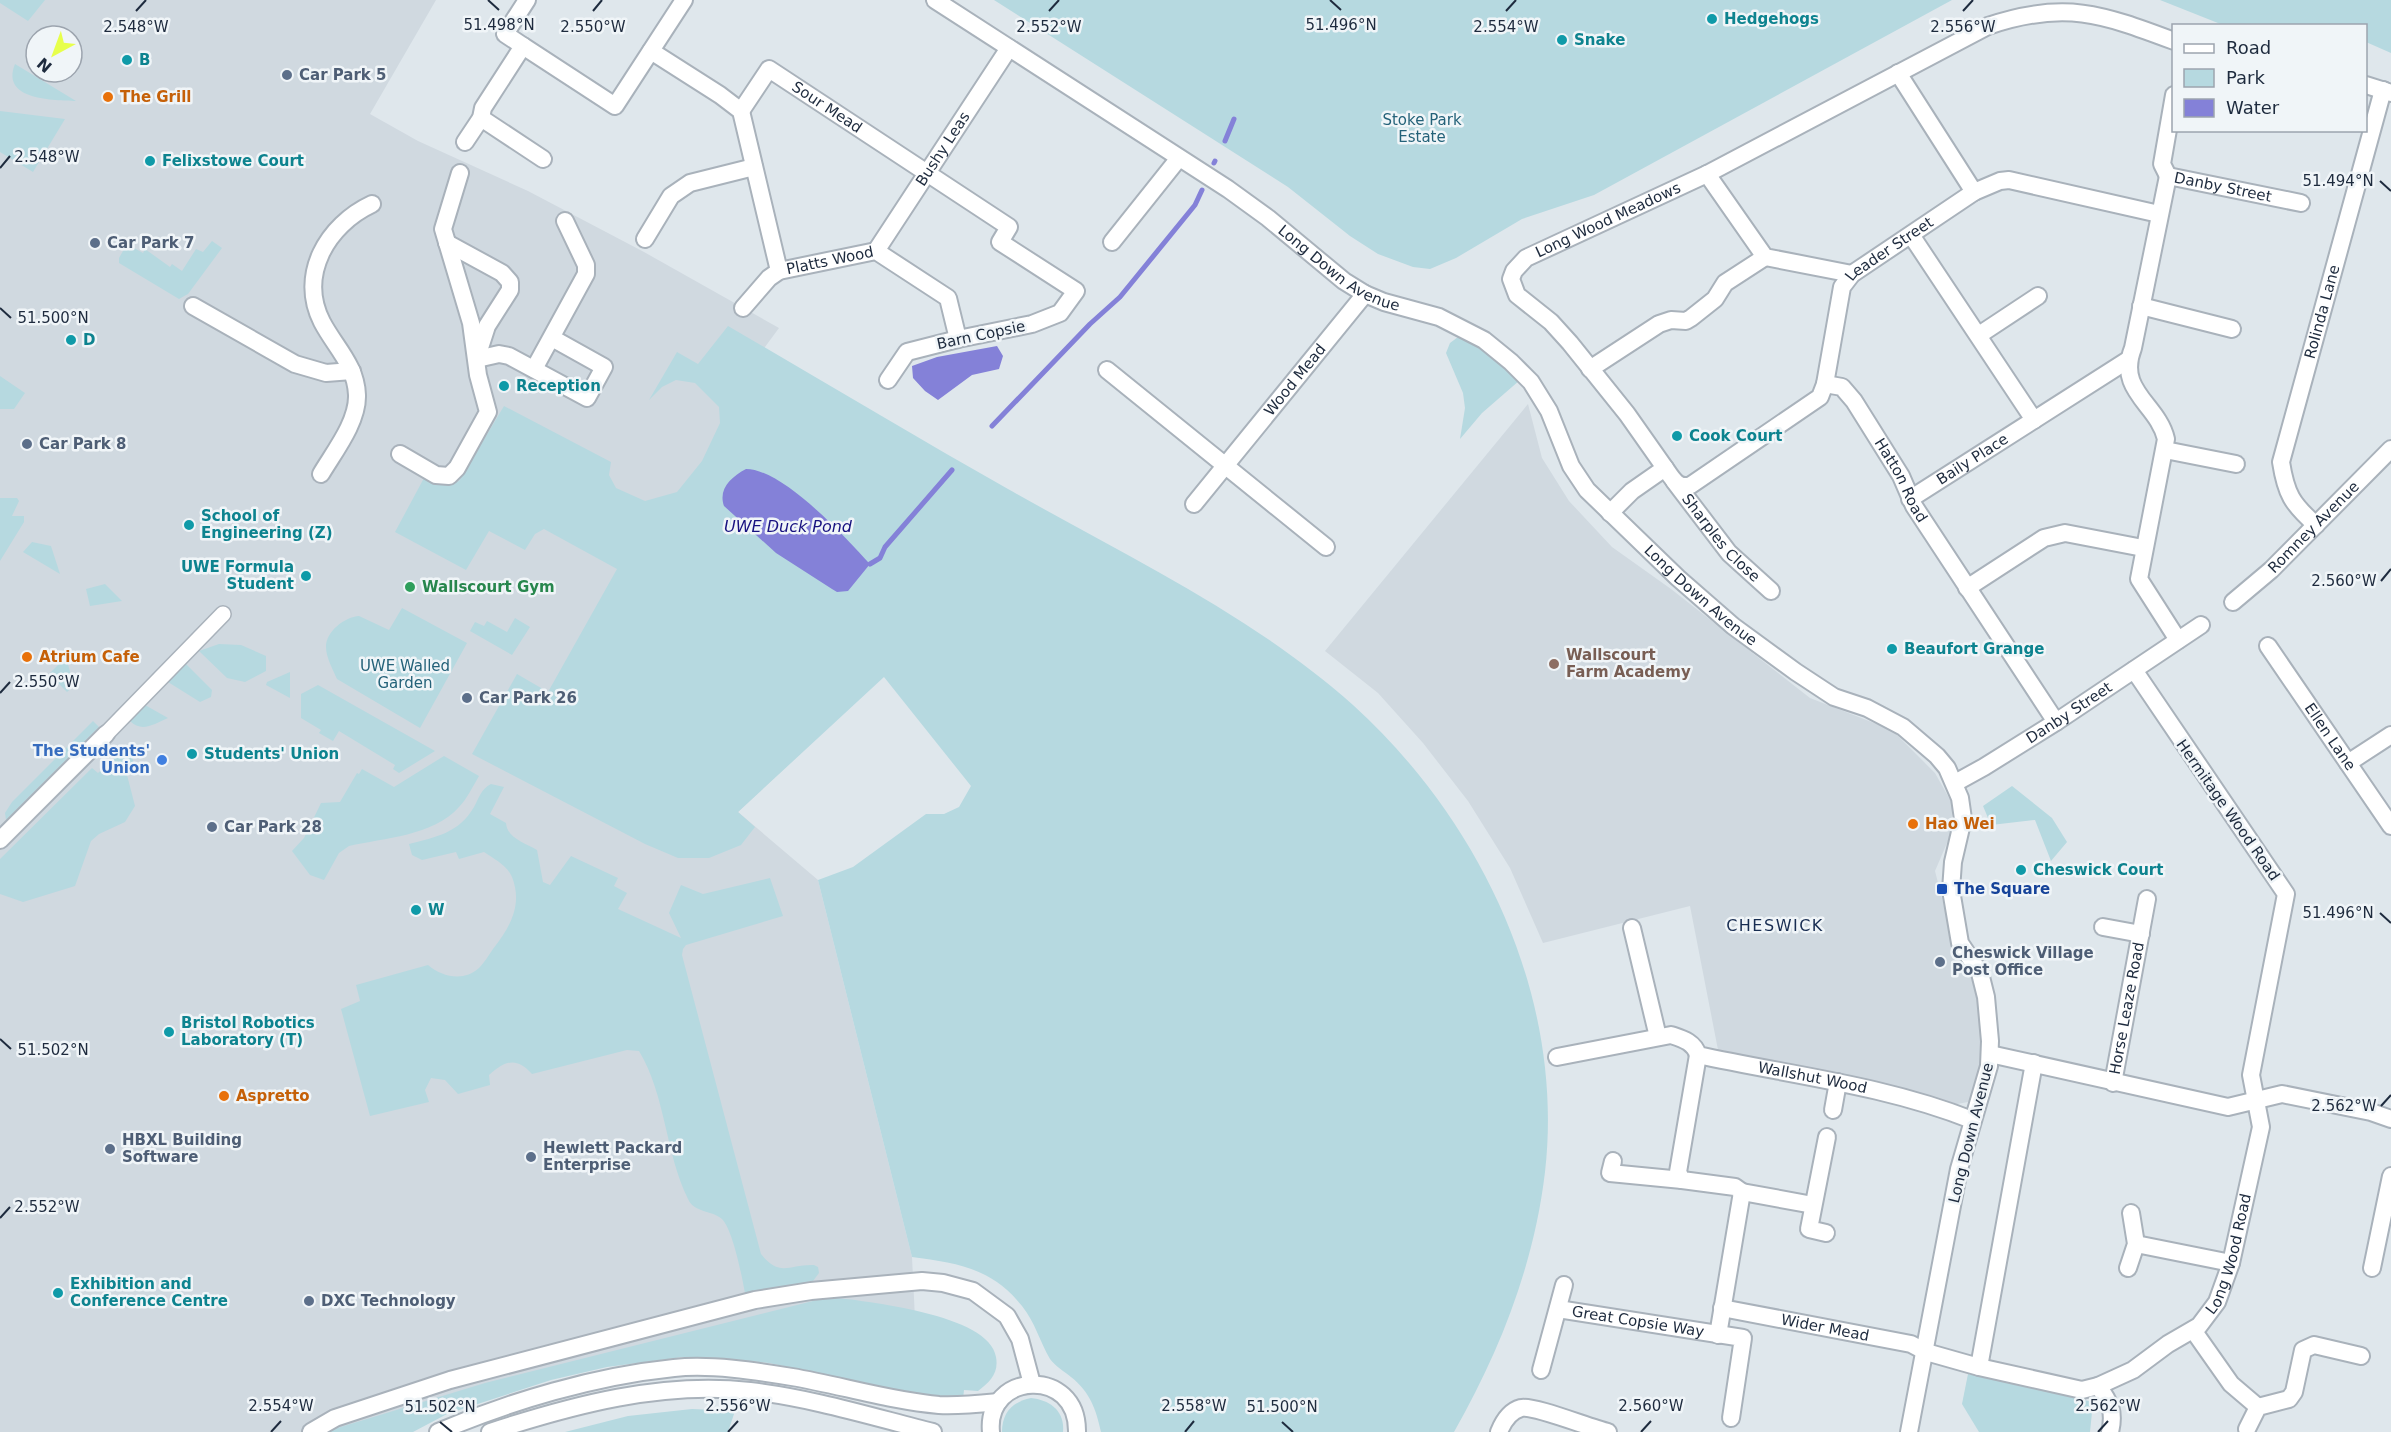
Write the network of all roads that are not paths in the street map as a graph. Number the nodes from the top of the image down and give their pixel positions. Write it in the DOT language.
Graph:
graph roads {
  1 [pos="527,0"];
  2 [pos="684,0"];
  3 [pos="935,0"];
  4 [pos="2172,40"];
  5 [pos="523,46"];
  6 [pos="1008,48"];
  7 [pos="651,51"];
  8 [pos="1898,73"];
  9 [pos="2367,85"];
  10 [pos="2387,92"];
  11 [pos="2172,106"];
  12 [pos="741,111"];
  13 [pos="481,118"];
  14 [pos="465,142"];
  15 [pos="1179,158"];
  16 [pos="543,159"];
  17 [pos="754,167"];
  18 [pos="460,174"];
  19 [pos="926,174"];
  20 [pos="1707,174"];
  21 [pos="2168,176"];
  22 [pos="1974,192"];
  23 [pos="2301,203"];
  24 [pos="372,204"];
  25 [pos="2159,214"];
  26 [pos="565,221"];
  27 [pos="1911,235"];
  28 [pos="645,239"];
  29 [pos="1112,242"];
  30 [pos="447,243"];
  31 [pos="876,251"];
  32 [pos="1765,257"];
  33 [pos="779,271"];
  34 [pos="1852,274"];
  35 [pos="1365,294"];
  36 [pos="2038,296"];
  37 [pos="193,306"];
  38 [pos="2141,306"];
  39 [pos="743,308"];
  40 [pos="2232,329"];
  41 [pos="1979,335"];
  42 [pos="552,338"];
  43 [pos="958,339"];
  44 [pos="477,359"];
  45 [pos="2128,360"];
  46 [pos="534,369"];
  47 [pos="1590,369"];
  48 [pos="1107,370"];
  49 [pos="352,371"];
  50 [pos="888,380"];
  51 [pos="1825,384"];
  52 [pos="2034,420"];
  53 [pos="2391,449"];
  54 [pos="2165,450"];
  55 [pos="400,454"];
  56 [pos="2236,464"];
  57 [pos="1225,465"];
  58 [pos="321,474"];
  59 [pos="1669,474"];
  60 [pos="1910,499"];
  61 [pos="1194,504"];
  62 [pos="1610,513"];
  63 [pos="2316,525"];
  64 [pos="1326,547"];
  65 [pos="2144,548"];
  66 [pos="1967,588"];
  67 [pos="1771,591"];
  68 [pos="2233,602"];
  69 [pos="223,614"];
  70 [pos="2201,625"];
  71 [pos="2178,640"];
  72 [pos="2268,646"];
  73 [pos="2133,670"];
  74 [pos="2056,722"];
  75 [pos="106,734"];
  76 [pos="2391,735"];
  77 [pos="2348,764"];
  78 [pos="1955,783"];
  79 [pos="2391,826"];
  80 [pos="0,840"];
  81 [pos="2147,899"];
  82 [pos="2103,927"];
  83 [pos="1632,928"];
  84 [pos="2141,934"];
  85 [pos="1658,1037"];
  86 [pos="1990,1054"];
  87 [pos="1698,1055"];
  88 [pos="1557,1057"];
  89 [pos="2034,1064"];
  90 [pos="1838,1082"];
  91 [pos="2113,1083"];
  92 [pos="2257,1101"];
  93 [pos="1833,1110"];
  94 [pos="2391,1119"];
  95 [pos="1972,1120"];
  96 [pos="1827,1137"];
  97 [pos="1613,1161"];
  98 [pos="2391,1176"];
  99 [pos="1682,1180"];
  100 [pos="1742,1192"];
  101 [pos="1813,1205"];
  102 [pos="2131,1213"];
  103 [pos="1826,1233"];
  104 [pos="2136,1244"];
  105 [pos="2231,1263"];
  106 [pos="2128,1268"];
  107 [pos="2372,1268"];
  108 [pos="1564,1284"];
  109 [pos="1722,1308"];
  110 [pos="1558,1309"];
  111 [pos="2193,1330"];
  112 [pos="1719,1335"];
  113 [pos="1926,1352"];
  114 [pos="2361,1356"];
  115 [pos="1979,1366"];
  116 [pos="1541,1370"];
  117 [pos="1032,1384"];
  118 [pos="2098,1386"];
  119 [pos="998,1402"];
  120 [pos="2258,1407"];
  121 [pos="1731,1418"];
  122 [pos="2247,1429"];
  123 [pos="311,1432"];
  124 [pos="438,1432"];
  125 [pos="490,1432"];
  126 [pos="933,1432"];
  127 [pos="991,1432"];
  128 [pos="1077,1432"];
  129 [pos="1499,1432"];
  130 [pos="1608,1432"];
  131 [pos="1909,1432"];
  132 [pos="2110,1432"];
  1 -- 5 [label="street"];
  2 -- 7 [label="street"];
  3 -- 6 [label="street, Long Down Avenue"];
  4 -- 8 [label="street, Long Wood Meadows"];
  5 -- 7 [label="street"];
  5 -- 13 [label="street"];
  6 -- 15 [label="street, Long Down Avenue"];
  6 -- 19 [label="street, Bushy Leas"];
  7 -- 12 [label="street"];
  8 -- 20 [label="street, Long Wood Meadows"];
  8 -- 22 [label="street"];
  9 -- 10 [label="street"];
  10 -- 63 [label="street, Rolinda Lane"];
  11 -- 21 [label="street"];
  12 -- 17 [label="street"];
  12 -- 19 [label="street, Sour Mead"];
  13 -- 14 [label="street"];
  13 -- 16 [label="street"];
  15 -- 29 [label="street"];
  15 -- 35 [label="street, Long Down Avenue"];
  17 -- 28 [label="street"];
  17 -- 33 [label="street"];
  18 -- 30 [label="street"];
  19 -- 31 [label="street, Bushy Leas"];
  19 -- 43 [label="street, Barn Copsie"];
  20 -- 32 [label="street"];
  20 -- 47 [label="street, Long Wood Meadows"];
  21 -- 23 [label="street, Danby Street"];
  21 -- 25 [label="street, Danby Street"];
  22 -- 25 [label="street, Leader Street"];
  22 -- 27 [label="street, Leader Street"];
  24 -- 49 [label="street"];
  25 -- 38 [label="street, Danby Street"];
  26 -- 42 [label="street"];
  27 -- 34 [label="street, Leader Street"];
  27 -- 41 [label="street"];
  30 -- 44 [label="street"];
  30 -- 44 [label="street"];
  31 -- 33 [label="street, Platts Wood"];
  31 -- 43 [label="street, Platts Wood"];
  32 -- 34 [label="street"];
  32 -- 47 [label="street"];
  33 -- 39 [label="street, Platts Wood"];
  34 -- 51 [label="street, Leader Street"];
  35 -- 57 [label="street, Wood Mead"];
  35 -- 62 [label="street, Long Down Avenue"];
  36 -- 41 [label="street"];
  37 -- 49 [label="street"];
  38 -- 40 [label="street"];
  38 -- 45 [label="street, Danby Street"];
  41 -- 52 [label="street"];
  42 -- 46 [label="street"];
  42 -- 46 [label="street"];
  43 -- 50 [label="street, Barn Copsie"];
  44 -- 46 [label="street"];
  44 -- 55 [label="street"];
  45 -- 52 [label="street, Baily Place"];
  45 -- 54 [label="street"];
  47 -- 59 [label="street, Long Wood Meadows"];
  48 -- 57 [label="street"];
  49 -- 58 [label="street"];
  51 -- 59 [label="street"];
  51 -- 60 [label="street, Hatton Road"];
  52 -- 60 [label="street, Baily Place"];
  53 -- 63 [label="street, Romney Avenue"];
  54 -- 56 [label="street"];
  54 -- 65 [label="street"];
  57 -- 61 [label="street, Wood Mead"];
  57 -- 64 [label="street"];
  59 -- 62 [label="street"];
  59 -- 67 [label="street, Sharples Close"];
  60 -- 66 [label="street, Hatton Road"];
  62 -- 78 [label="street, Long Down Avenue"];
  63 -- 68 [label="street, Romney Avenue"];
  65 -- 66 [label="street"];
  65 -- 71 [label="street"];
  66 -- 74 [label="street, Hatton Road"];
  69 -- 75 [label="street"];
  70 -- 71 [label="street, Danby Street"];
  71 -- 73 [label="street, Danby Street"];
  72 -- 77 [label="street, Ellen Lane"];
  73 -- 74 [label="street, Danby Street"];
  73 -- 92 [label="street, Hermitage Wood Road"];
  74 -- 78 [label="street, Danby Street"];
  75 -- 80 [label="street"];
  76 -- 77 [label="street"];
  77 -- 79 [label="street, Ellen Lane"];
  78 -- 86 [label="street, Long Down Avenue"];
  81 -- 84 [label="street, Horse Leaze Road"];
  82 -- 84 [label="street, Horse Leaze Road"];
  83 -- 85 [label="street"];
  84 -- 91 [label="street, Horse Leaze Road"];
  85 -- 87 [label="street, Wallshut Wood"];
  85 -- 88 [label="street, Wallshut Wood"];
  86 -- 89 [label="street, Horse Leaze Road"];
  86 -- 95 [label="street, Long Down Avenue"];
  87 -- 90 [label="street, Wallshut Wood"];
  87 -- 99 [label="street"];
  89 -- 91 [label="street, Horse Leaze Road"];
  89 -- 115 [label="street"];
  90 -- 93 [label="street"];
  90 -- 95 [label="street, Wallshut Wood"];
  91 -- 92 [label="street, Horse Leaze Road"];
  92 -- 94 [label="street, Horse Leaze Road"];
  92 -- 105 [label="street, Long Wood Road"];
  95 -- 113 [label="street, Long Down Avenue"];
  96 -- 101 [label="street"];
  97 -- 99 [label="street"];
  98 -- 107 [label="street"];
  99 -- 100 [label="street"];
  100 -- 101 [label="street"];
  100 -- 109 [label="street, Great Copsie Way"];
  101 -- 103 [label="street"];
  102 -- 104 [label="street"];
  104 -- 105 [label="street"];
  104 -- 106 [label="street"];
  105 -- 111 [label="street, Long Wood Road"];
  108 -- 110 [label="street, Great Copsie Way"];
  109 -- 112 [label="street, Great Copsie Way"];
  109 -- 113 [label="street, Wider Mead"];
  110 -- 112 [label="street, Great Copsie Way"];
  110 -- 116 [label="street, Great Copsie Way"];
  111 -- 118 [label="street, Long Wood Road"];
  111 -- 120 [label="street"];
  112 -- 121 [label="street, Great Copsie Way"];
  113 -- 115 [label="street, Long Wood Road"];
  113 -- 131 [label="street, Long Down Avenue"];
  114 -- 120 [label="street"];
  115 -- 118 [label="street, Long Wood Road"];
  117 -- 119 [label="street"];
  117 -- 123 [label="street"];
  117 -- 128 [label="street"];
  118 -- 132 [label="street"];
  119 -- 124 [label="street"];
  119 -- 127 [label="street"];
  120 -- 122 [label="street"];
  125 -- 126 [label="street"];
  129 -- 130 [label="street"];
}
